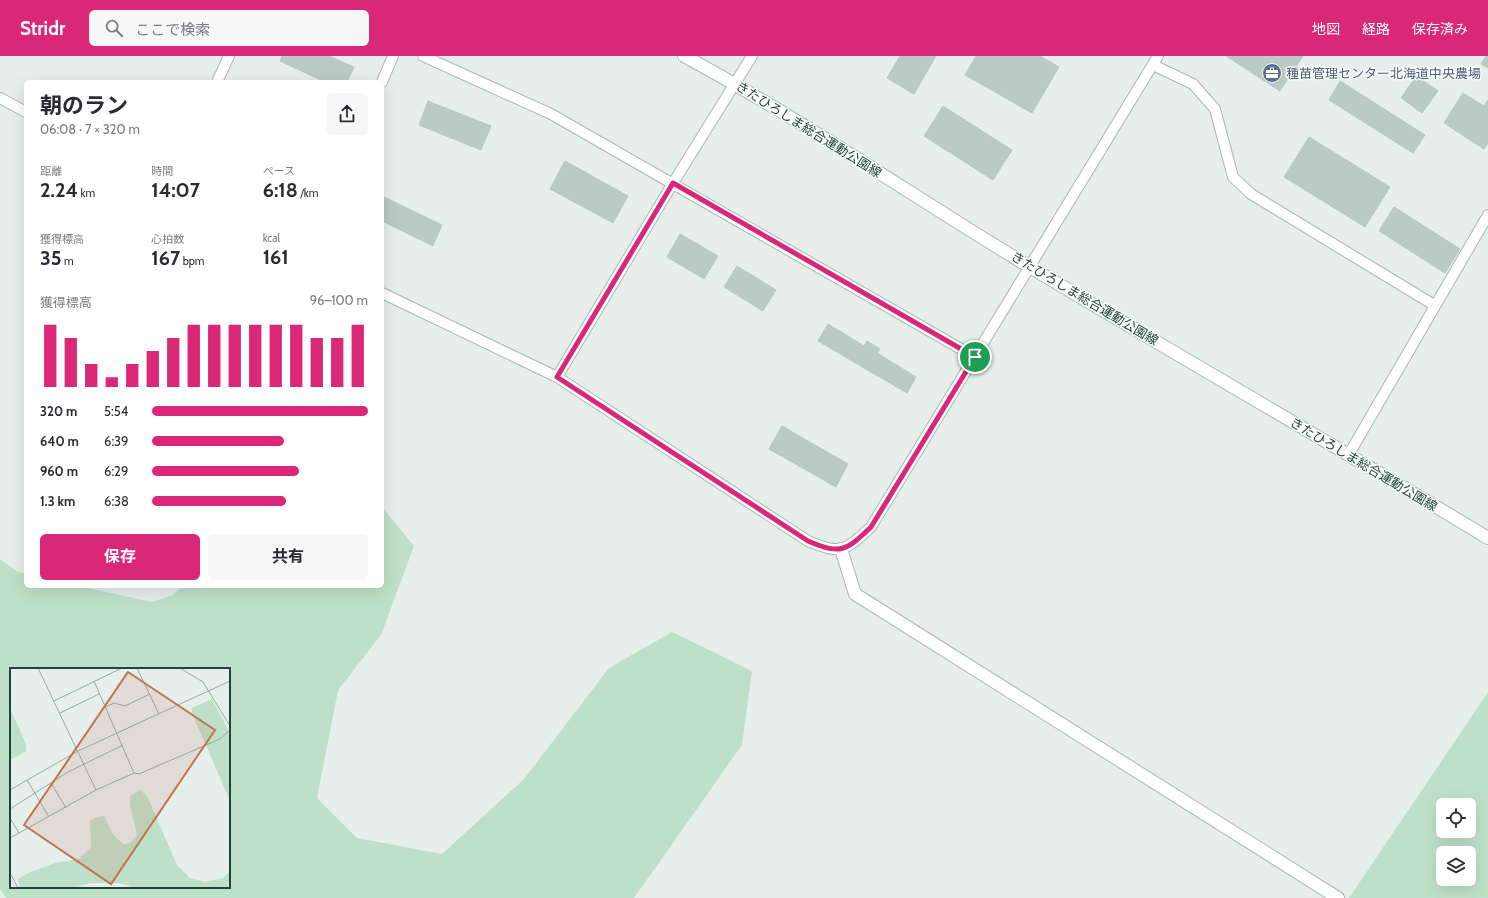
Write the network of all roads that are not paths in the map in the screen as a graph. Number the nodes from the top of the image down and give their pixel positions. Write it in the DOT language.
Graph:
graph roads {
  1 [pos="229,56"];
  2 [pos="393,56"];
  3 [pos="423,56"];
  4 [pos="684,56"];
  5 [pos="752,56"];
  6 [pos="1155,60"];
  7 [pos="218,80"];
  8 [pos="383,80"];
  9 [pos="736,84"];
  10 [pos="0,98"];
  11 [pos="24,111"];
  12 [pos="673,183"];
  13 [pos="1488,215"];
  14 [pos="1030,266"];
  15 [pos="384,294"];
  16 [pos="1434,305"];
  17 [pos="975,357"];
  18 [pos="557,377"];
  19 [pos="1348,454"];
  20 [pos="1488,538"];
  21 [pos="841,549"];
  22 [pos="1338,898"];
  1 -- 7 [label="lane"];
  2 -- 8 [label="lane"];
  3 -- 12 [label="lane"];
  4 -- 9 [label="main road, きたひろしま総合運動公園線"];
  5 -- 9 [label="lane"];
  6 -- 14 [label="lane"];
  6 -- 16 [label="lane"];
  9 -- 12 [label="lane"];
  9 -- 14 [label="main road, きたひろしま総合運動公園線"];
  10 -- 11 [label="lane"];
  12 -- 17 [label="lane"];
  12 -- 18 [label="lane"];
  13 -- 16 [label="lane"];
  14 -- 17 [label="lane"];
  14 -- 19 [label="main road, きたひろしま総合運動公園線"];
  15 -- 18 [label="lane"];
  16 -- 19 [label="lane"];
  17 -- 21 [label="lane"];
  18 -- 21 [label="lane"];
  19 -- 20 [label="main road, きたひろしま総合運動公園線"];
  21 -- 22 [label="main road"];
}
